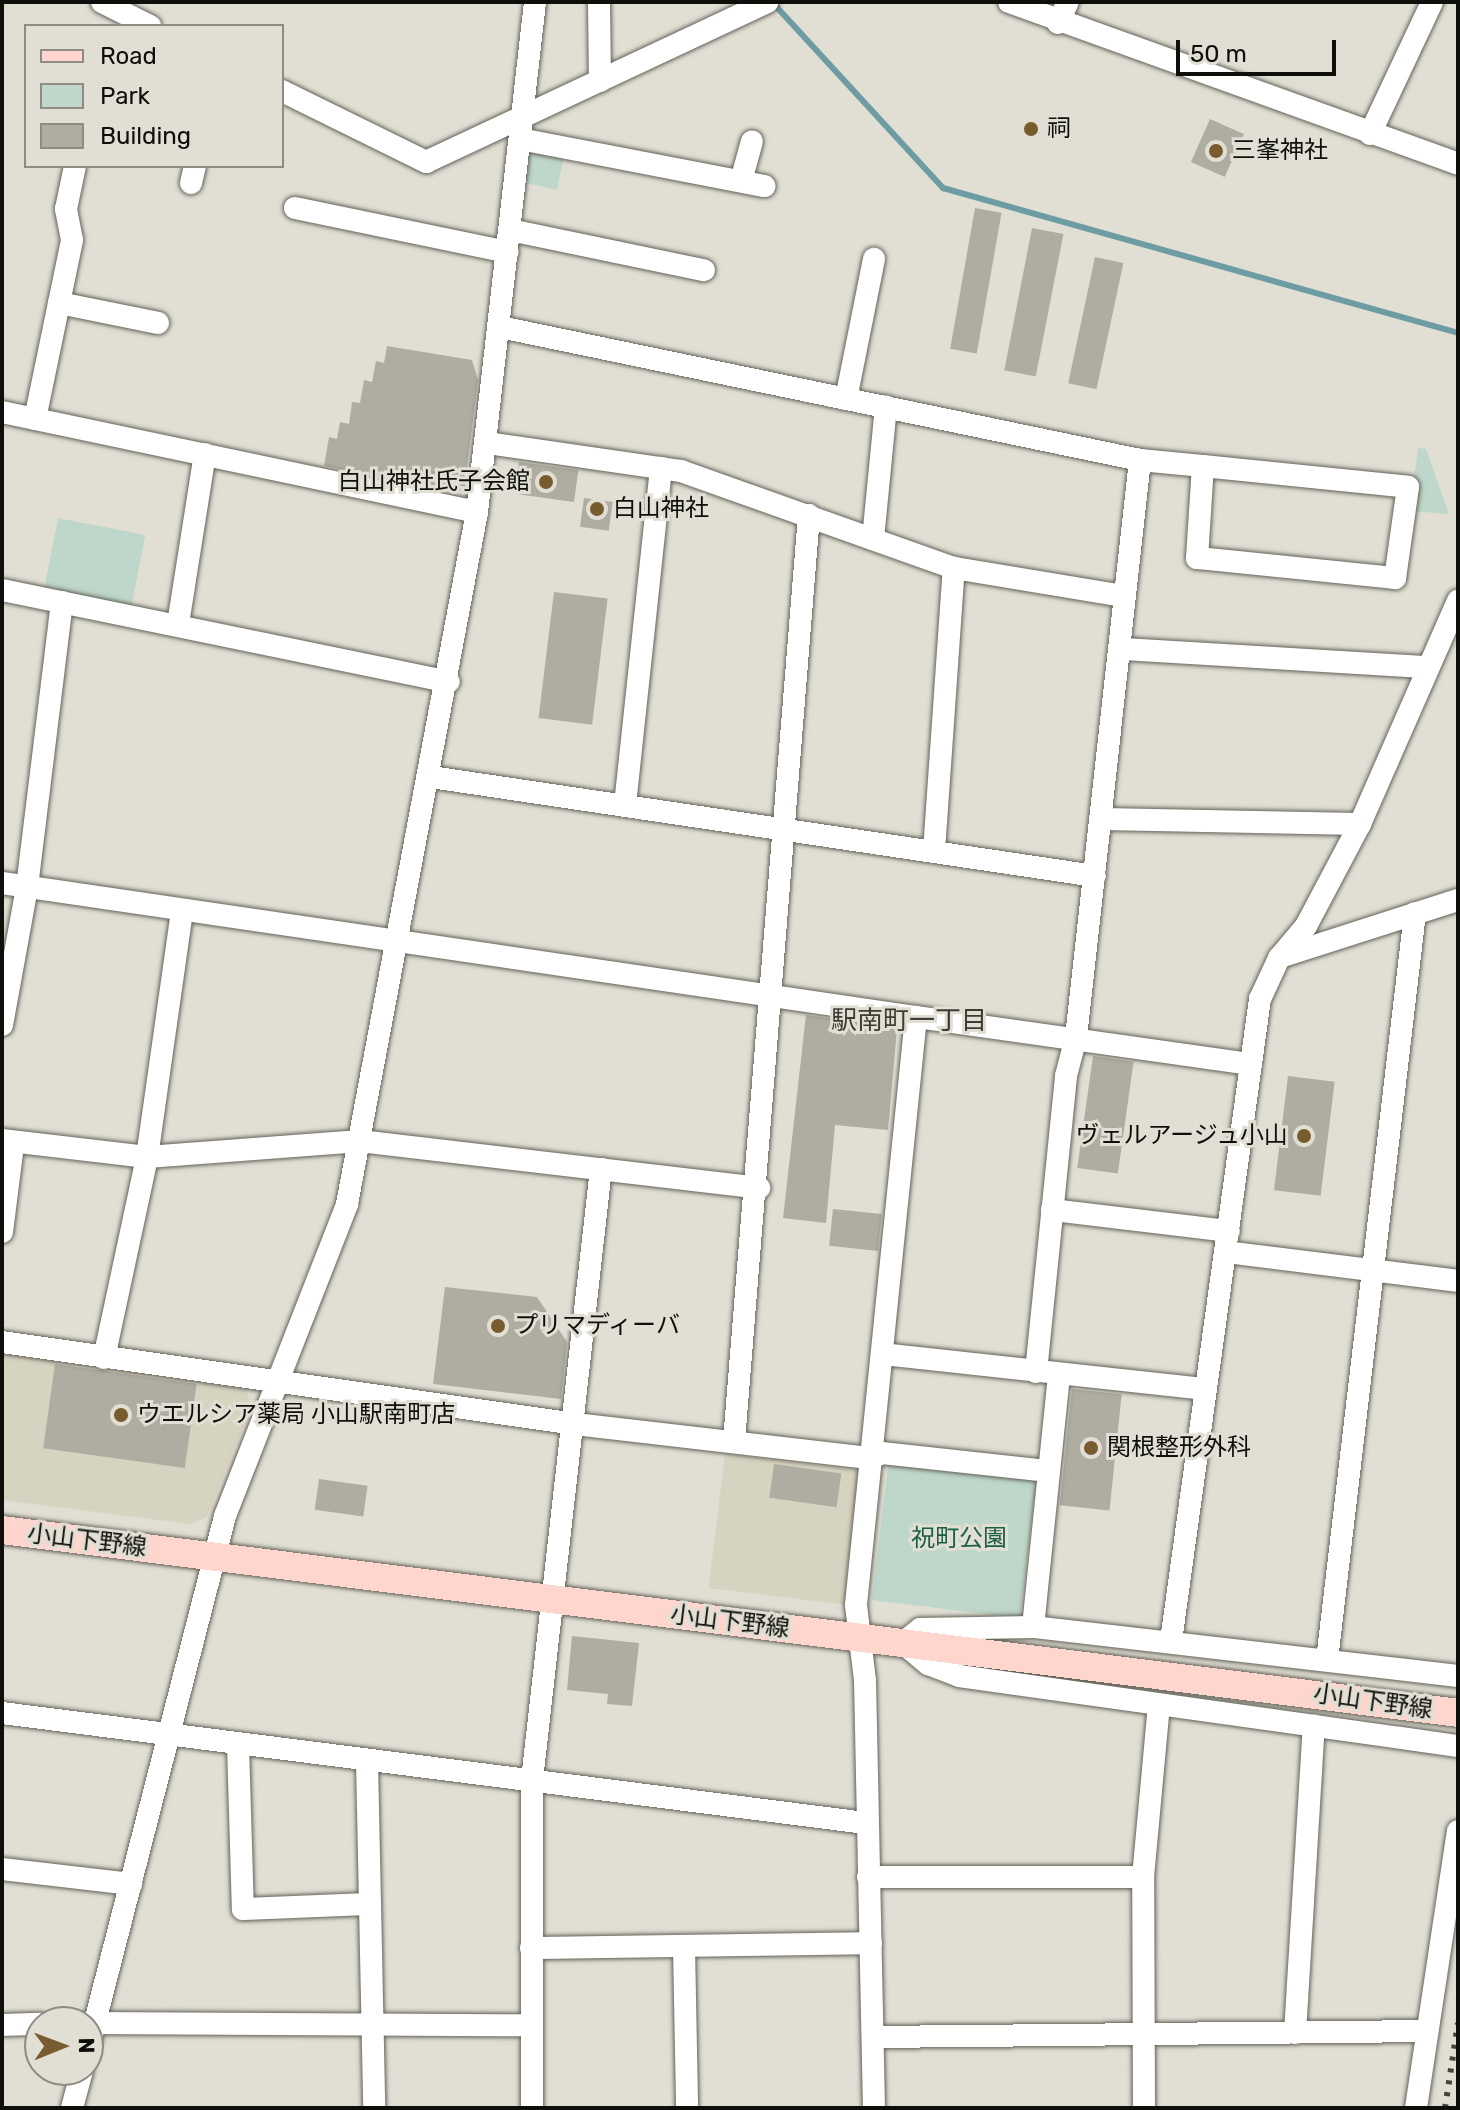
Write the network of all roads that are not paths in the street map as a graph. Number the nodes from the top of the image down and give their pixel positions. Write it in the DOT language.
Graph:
graph roads {
  1 [pos="535,2"];
  2 [pos="599,2"];
  3 [pos="1009,2"];
  4 [pos="1068,2"];
  5 [pos="1432,2"];
  6 [pos="113,4"];
  7 [pos="760,5"];
  8 [pos="1058,23"];
  9 [pos="147,24"];
  10 [pos="600,81"];
  11 [pos="284,92"];
  12 [pos="521,129"];
  13 [pos="1370,134"];
  14 [pos="752,141"];
  15 [pos="1458,164"];
  16 [pos="75,168"];
  17 [pos="741,181"];
  18 [pos="765,186"];
  19 [pos="295,208"];
  20 [pos="509,241"];
  21 [pos="874,259"];
  22 [pos="704,270"];
  23 [pos="59,303"];
  24 [pos="158,323"];
  25 [pos="500,327"];
  26 [pos="846,399"];
  27 [pos="886,407"];
  28 [pos="2,412"];
  29 [pos="35,419"];
  30 [pos="487,443"];
  31 [pos="205,454"];
  32 [pos="1140,460"];
  33 [pos="1203,466"];
  34 [pos="661,468"];
  35 [pos="477,512"];
  36 [pos="809,515"];
  37 [pos="873,539"];
  38 [pos="954,568"];
  39 [pos="2,590"];
  40 [pos="1124,596"];
  41 [pos="1458,601"];
  42 [pos="62,602"];
  43 [pos="178,624"];
  44 [pos="1122,649"];
  45 [pos="1425,667"];
  46 [pos="449,682"];
  47 [pos="431,777"];
  48 [pos="625,805"];
  49 [pos="1101,819"];
  50 [pos="1360,824"];
  51 [pos="784,829"];
  52 [pos="934,851"];
  53 [pos="1095,876"];
  54 [pos="2,883"];
  55 [pos="27,887"];
  56 [pos="1458,900"];
  57 [pos="182,910"];
  58 [pos="1415,913"];
  59 [pos="396,941"];
  60 [pos="1279,958"];
  61 [pos="769,995"];
  62 [pos="916,1017"];
  63 [pos="2,1025"];
  64 [pos="1076,1037"];
  65 [pos="1251,1064"];
  66 [pos="360,1141"];
  67 [pos="8,1142"];
  68 [pos="147,1157"];
  69 [pos="601,1169"];
  70 [pos="759,1188"];
  71 [pos="1052,1210"];
  72 [pos="2,1232"];
  73 [pos="1228,1241"];
  74 [pos="1372,1271"];
  75 [pos="1458,1281"];
  76 [pos="2,1342"];
  77 [pos="883,1354"];
  78 [pos="104,1358"];
  79 [pos="1048,1373"];
  80 [pos="275,1384"];
  81 [pos="1204,1389"];
  82 [pos="575,1424"];
  83 [pos="734,1441"];
  84 [pos="871,1458"];
  85 [pos="1049,1471"];
  86 [pos="2,1530"];
  87 [pos="214,1557"];
  88 [pos="554,1600"];
  89 [pos="1033,1627"];
  90 [pos="860,1638"];
  91 [pos="1171,1641"];
  92 [pos="903,1643"];
  93 [pos="1327,1660"];
  94 [pos="1458,1676"];
  95 [pos="1159,1706"];
  96 [pos="2,1713"];
  97 [pos="1458,1713"];
  98 [pos="1314,1726"];
  99 [pos="168,1736"];
  100 [pos="238,1745"];
  101 [pos="1458,1746"];
  102 [pos="367,1761"];
  103 [pos="532,1780"];
  104 [pos="866,1823"];
  105 [pos="1458,1831"];
  106 [pos="2,1869"];
  107 [pos="868,1877"];
  108 [pos="1143,1877"];
  109 [pos="131,1884"];
  110 [pos="369,1904"];
  111 [pos="871,1943"];
  112 [pos="684,1946"];
  113 [pos="531,1948"];
  114 [pos="97,2006"];
  115 [pos="104,2023"];
  116 [pos="24,2024"];
  117 [pos="371,2024"];
  118 [pos="2,2025"];
  119 [pos="531,2025"];
  120 [pos="1427,2031"];
  121 [pos="1144,2033"];
  122 [pos="1295,2033"];
  123 [pos="875,2037"];
  124 [pos="78,2086"];
  125 [pos="72,2108"];
  126 [pos="374,2108"];
  127 [pos="532,2108"];
  128 [pos="687,2108"];
  129 [pos="874,2108"];
  130 [pos="1144,2108"];
  131 [pos="1416,2108"];
  1 -- 12 [label="street"];
  2 -- 10 [label="street"];
  3 -- 8 [label="street"];
  4 -- 8 [label="street"];
  5 -- 13 [label="street"];
  6 -- 9 [label="street"];
  7 -- 10 [label="street"];
  8 -- 13 [label="street"];
  10 -- 12 [label="street"];
  11 -- 12 [label="street"];
  12 -- 17 [label="street"];
  12 -- 20 [label="street"];
  13 -- 15 [label="street"];
  14 -- 17 [label="street"];
  16 -- 23 [label="street"];
  17 -- 18 [label="street"];
  19 -- 20 [label="street"];
  20 -- 22 [label="street"];
  20 -- 25 [label="street"];
  21 -- 26 [label="street"];
  23 -- 24 [label="street"];
  23 -- 29 [label="street"];
  25 -- 26 [label="street"];
  25 -- 30 [label="street"];
  26 -- 27 [label="street"];
  27 -- 32 [label="street"];
  27 -- 37 [label="street"];
  28 -- 29 [label="street"];
  29 -- 31 [label="street"];
  30 -- 34 [label="street"];
  30 -- 35 [label="street"];
  31 -- 35 [label="street"];
  31 -- 43 [label="street"];
  32 -- 33 [label="street"];
  32 -- 40 [label="street"];
  33 -- 33 [label="street"];
  34 -- 36 [label="street"];
  34 -- 48 [label="street"];
  35 -- 46 [label="street"];
  36 -- 37 [label="street"];
  36 -- 51 [label="street"];
  37 -- 38 [label="street"];
  38 -- 40 [label="street"];
  38 -- 52 [label="street"];
  39 -- 42 [label="street"];
  40 -- 44 [label="street"];
  41 -- 45 [label="street"];
  42 -- 43 [label="street"];
  42 -- 55 [label="street"];
  43 -- 46 [label="street"];
  44 -- 45 [label="street"];
  44 -- 49 [label="street"];
  45 -- 50 [label="street"];
  46 -- 47 [label="street"];
  47 -- 48 [label="street"];
  47 -- 59 [label="street"];
  48 -- 51 [label="street"];
  49 -- 50 [label="street"];
  49 -- 53 [label="street"];
  50 -- 60 [label="street"];
  51 -- 52 [label="street"];
  51 -- 61 [label="street"];
  52 -- 53 [label="street"];
  53 -- 64 [label="street"];
  54 -- 55 [label="street"];
  55 -- 57 [label="street"];
  55 -- 63 [label="street"];
  56 -- 58 [label="street"];
  57 -- 59 [label="street"];
  57 -- 68 [label="street"];
  58 -- 60 [label="street"];
  58 -- 74 [label="street"];
  59 -- 61 [label="street"];
  59 -- 66 [label="street"];
  60 -- 65 [label="street"];
  61 -- 62 [label="street"];
  61 -- 70 [label="street"];
  62 -- 64 [label="street"];
  62 -- 77 [label="street"];
  64 -- 65 [label="street"];
  64 -- 71 [label="street"];
  65 -- 73 [label="street"];
  66 -- 68 [label="street"];
  66 -- 69 [label="street"];
  66 -- 80 [label="street"];
  67 -- 68 [label="street"];
  67 -- 72 [label="street"];
  68 -- 78 [label="street"];
  69 -- 70 [label="street"];
  69 -- 82 [label="street"];
  70 -- 83 [label="street"];
  71 -- 73 [label="street"];
  71 -- 79 [label="street"];
  73 -- 74 [label="street"];
  73 -- 81 [label="street"];
  74 -- 75 [label="street"];
  74 -- 93 [label="street"];
  76 -- 78 [label="street"];
  77 -- 79 [label="street"];
  77 -- 84 [label="street"];
  78 -- 80 [label="street"];
  79 -- 81 [label="street"];
  79 -- 85 [label="street"];
  80 -- 82 [label="street"];
  80 -- 87 [label="street"];
  81 -- 91 [label="street"];
  82 -- 83 [label="street"];
  82 -- 88 [label="street"];
  83 -- 84 [label="street"];
  84 -- 85 [label="street"];
  84 -- 90 [label="street"];
  85 -- 89 [label="street"];
  86 -- 87 [label="main road, 小山下野線"];
  87 -- 88 [label="main road, 小山下野線"];
  87 -- 99 [label="street"];
  88 -- 90 [label="main road, 小山下野線"];
  88 -- 103 [label="street"];
  89 -- 91 [label="street"];
  89 -- 92 [label="street"];
  90 -- 92 [label="main road, 小山下野線"];
  90 -- 104 [label="street"];
  91 -- 93 [label="street"];
  92 -- 95 [label="street"];
  92 -- 97 [label="main road, 小山下野線"];
  93 -- 94 [label="street"];
  95 -- 98 [label="street"];
  95 -- 108 [label="street"];
  96 -- 99 [label="street"];
  98 -- 101 [label="street"];
  98 -- 122 [label="street"];
  99 -- 100 [label="street"];
  99 -- 109 [label="street"];
  100 -- 102 [label="street"];
  100 -- 110 [label="street"];
  102 -- 103 [label="street"];
  102 -- 110 [label="street"];
  103 -- 104 [label="street"];
  103 -- 113 [label="street"];
  104 -- 107 [label="street"];
  105 -- 120 [label="street"];
  106 -- 109 [label="street"];
  107 -- 108 [label="street"];
  107 -- 111 [label="street"];
  108 -- 121 [label="street"];
  109 -- 114 [label="street"];
  110 -- 117 [label="street"];
  111 -- 112 [label="street"];
  111 -- 123 [label="street"];
  112 -- 113 [label="street"];
  112 -- 128 [label="street"];
  113 -- 119 [label="street"];
  115 -- 117 [label="street"];
  116 -- 118 [label="street"];
  117 -- 119 [label="street"];
  117 -- 126 [label="street"];
  119 -- 127 [label="street"];
  120 -- 122 [label="street"];
  120 -- 131 [label="street"];
  121 -- 122 [label="street"];
  121 -- 123 [label="street"];
  121 -- 130 [label="street"];
  123 -- 129 [label="street"];
  124 -- 125 [label="street"];
}
